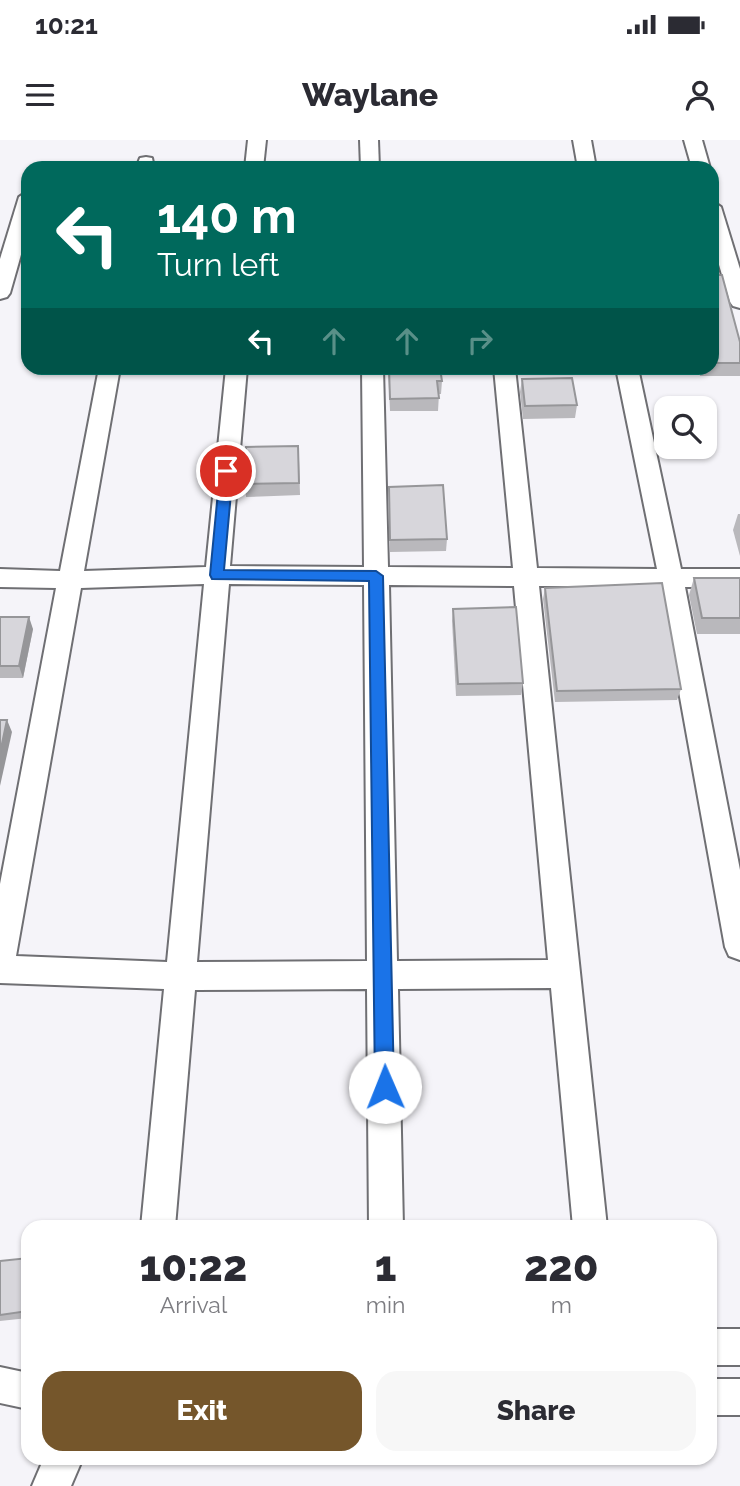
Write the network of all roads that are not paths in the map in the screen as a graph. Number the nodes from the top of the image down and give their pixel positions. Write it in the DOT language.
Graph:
graph roads {
  1 [pos="257,140"];
  2 [pos="369,140"];
  3 [pos="582,140"];
  4 [pos="693,140"];
  5 [pos="255,161"];
  6 [pos="370,161"];
  7 [pos="586,161"];
  8 [pos="699,161"];
  9 [pos="21,225"];
  10 [pos="719,232"];
  11 [pos="726,257"];
  12 [pos="13,258"];
  13 [pos="0,293"];
  14 [pos="740,302"];
  15 [pos="108,375"];
  16 [pos="235,375"];
  17 [pos="373,375"];
  18 [pos="506,375"];
  19 [pos="628,375"];
  20 [pos="217,575"];
  21 [pos="376,576"];
  22 [pos="526,577"];
  23 [pos="0,578"];
  24 [pos="671,578"];
  25 [pos="740,579"];
  26 [pos="68,580"];
  27 [pos="740,947"];
  28 [pos="0,963"];
  29 [pos="0,969"];
  30 [pos="567,974"];
  31 [pos="383,975"];
  32 [pos="182,976"];
  33 [pos="159,1220"];
  34 [pos="386,1220"];
  35 [pos="589,1220"];
  36 [pos="717,1347"];
  37 [pos="740,1347"];
  38 [pos="0,1385"];
  39 [pos="21,1390"];
  40 [pos="717,1397"];
  41 [pos="740,1397"];
  42 [pos="61,1465"];
  43 [pos="51,1486"];
  1 -- 5 [label="street"];
  2 -- 6 [label="street"];
  3 -- 7 [label="street"];
  4 -- 8 [label="street"];
  9 -- 12 [label="street"];
  10 -- 11 [label="street"];
  11 -- 14 [label="street"];
  12 -- 13 [label="street"];
  15 -- 26 [label="street"];
  16 -- 20 [label="street"];
  17 -- 21 [label="street"];
  18 -- 22 [label="street"];
  19 -- 24 [label="street"];
  20 -- 21 [label="street"];
  20 -- 26 [label="street"];
  20 -- 32 [label="street"];
  21 -- 22 [label="street"];
  21 -- 31 [label="street"];
  22 -- 24 [label="street"];
  22 -- 30 [label="street"];
  23 -- 26 [label="street"];
  24 -- 25 [label="street"];
  24 -- 27 [label="street"];
  26 -- 28 [label="street"];
  29 -- 32 [label="street"];
  30 -- 31 [label="street"];
  30 -- 35 [label="street"];
  31 -- 32 [label="street"];
  31 -- 34 [label="street"];
  32 -- 33 [label="street"];
  36 -- 37 [label="street"];
  38 -- 39 [label="street"];
  40 -- 41 [label="street"];
  42 -- 43 [label="street"];
}
